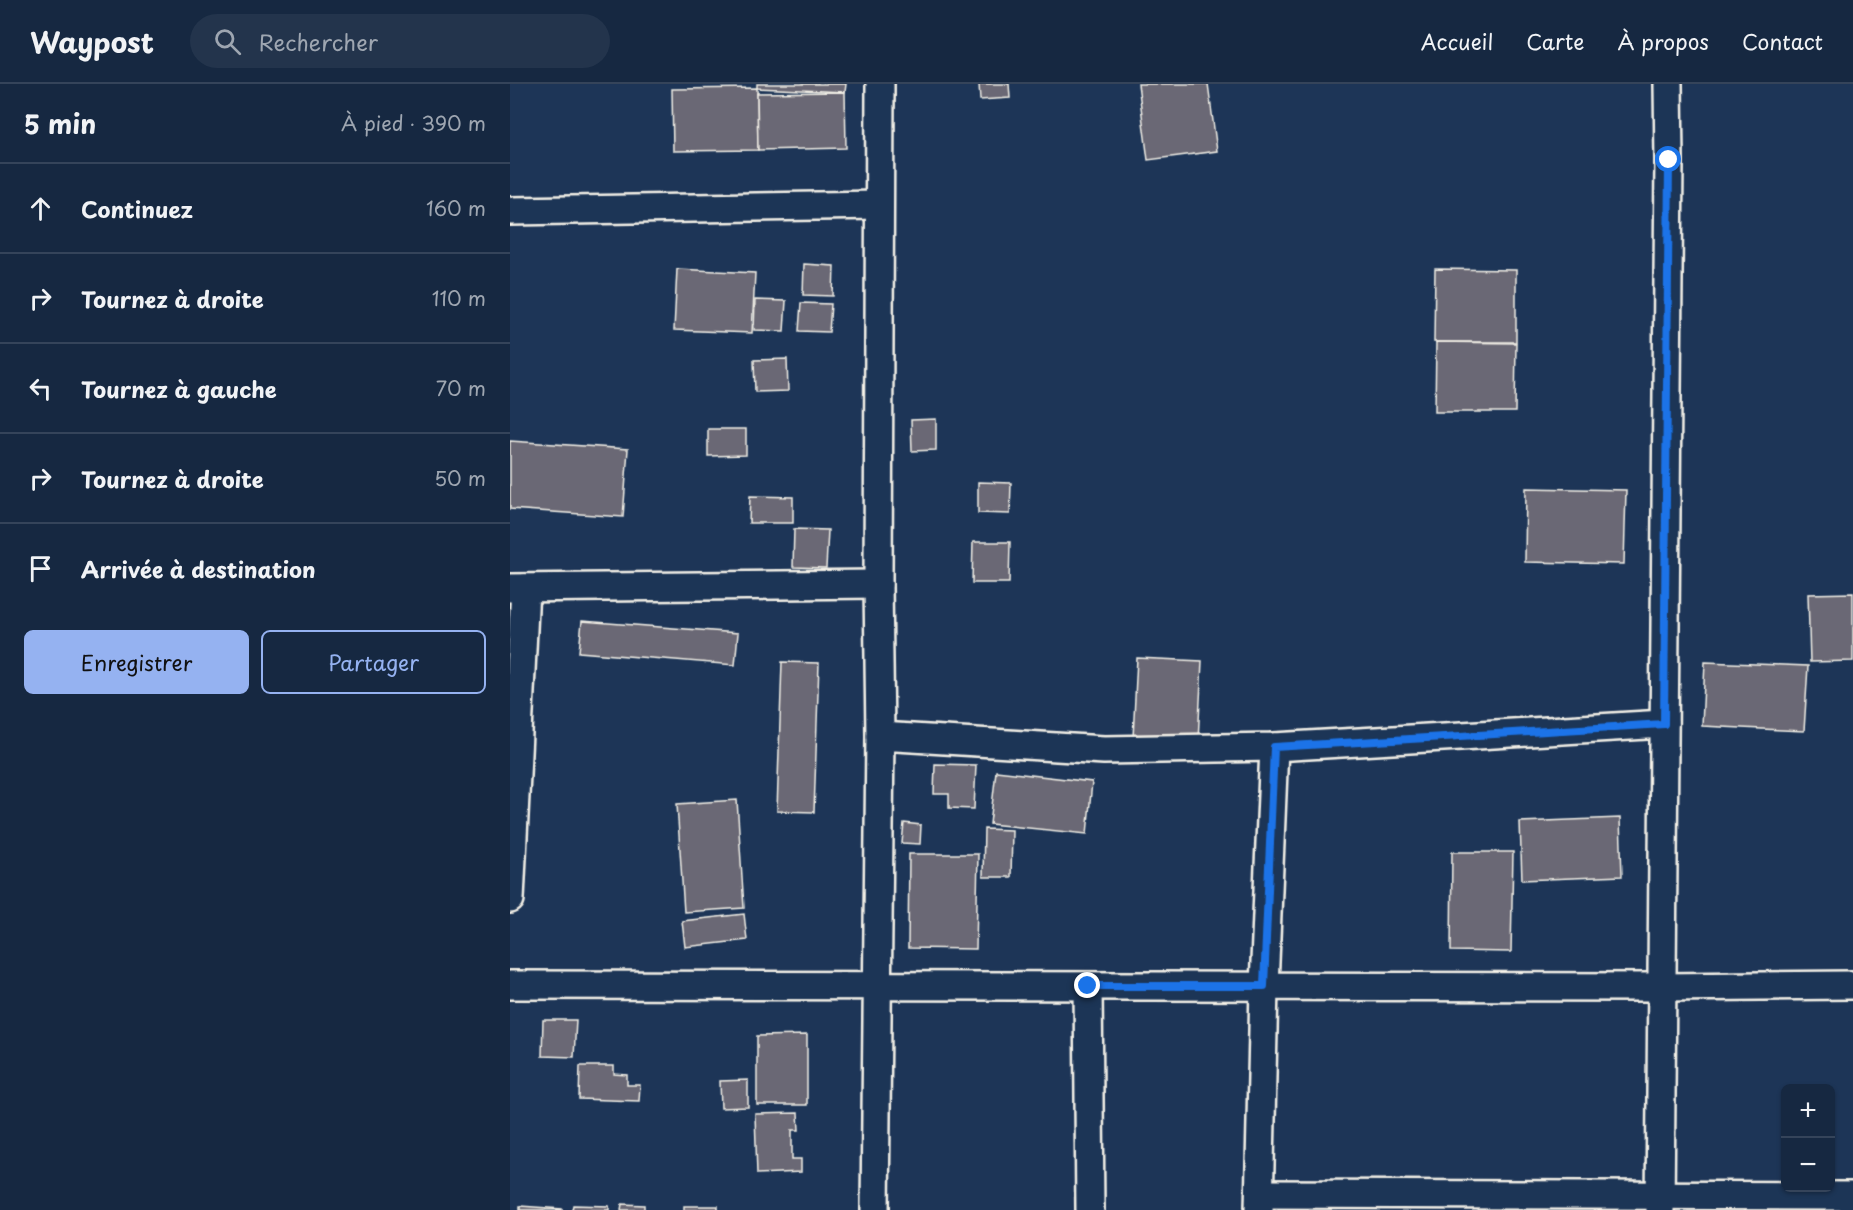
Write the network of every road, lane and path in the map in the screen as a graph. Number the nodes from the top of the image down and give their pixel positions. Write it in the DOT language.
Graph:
graph roads {
  1 [pos="880,84"];
  2 [pos="1668,84"];
  3 [pos="879,205"];
  4 [pos="510,211"];
  5 [pos="878,584"];
  6 [pos="518,588"];
  7 [pos="1664,724"];
  8 [pos="880,736"];
  9 [pos="1274,747"];
  10 [pos="510,898"];
  11 [pos="510,985"];
  12 [pos="876,985"];
  13 [pos="1853,985"];
  14 [pos="1088,986"];
  15 [pos="1264,986"];
  16 [pos="1662,987"];
  17 [pos="1853,1196"];
  18 [pos="1259,1202"];
  19 [pos="1660,1203"];
  20 [pos="875,1210"];
  21 [pos="1090,1210"];
  1 -- 3 [label="street"];
  2 -- 7 [label="street"];
  3 -- 4 [label="street"];
  3 -- 5 [label="street"];
  5 -- 6 [label="street"];
  5 -- 8 [label="street"];
  6 -- 10 [label="street"];
  7 -- 9 [label="street"];
  7 -- 16 [label="street"];
  8 -- 9 [label="street"];
  8 -- 12 [label="street"];
  9 -- 15 [label="street"];
  11 -- 12 [label="street"];
  12 -- 14 [label="street"];
  12 -- 20 [label="street"];
  13 -- 16 [label="street"];
  14 -- 15 [label="street"];
  14 -- 21 [label="street"];
  15 -- 16 [label="street"];
  15 -- 18 [label="street"];
  16 -- 19 [label="street"];
  17 -- 19 [label="street"];
  18 -- 19 [label="street"];
}
